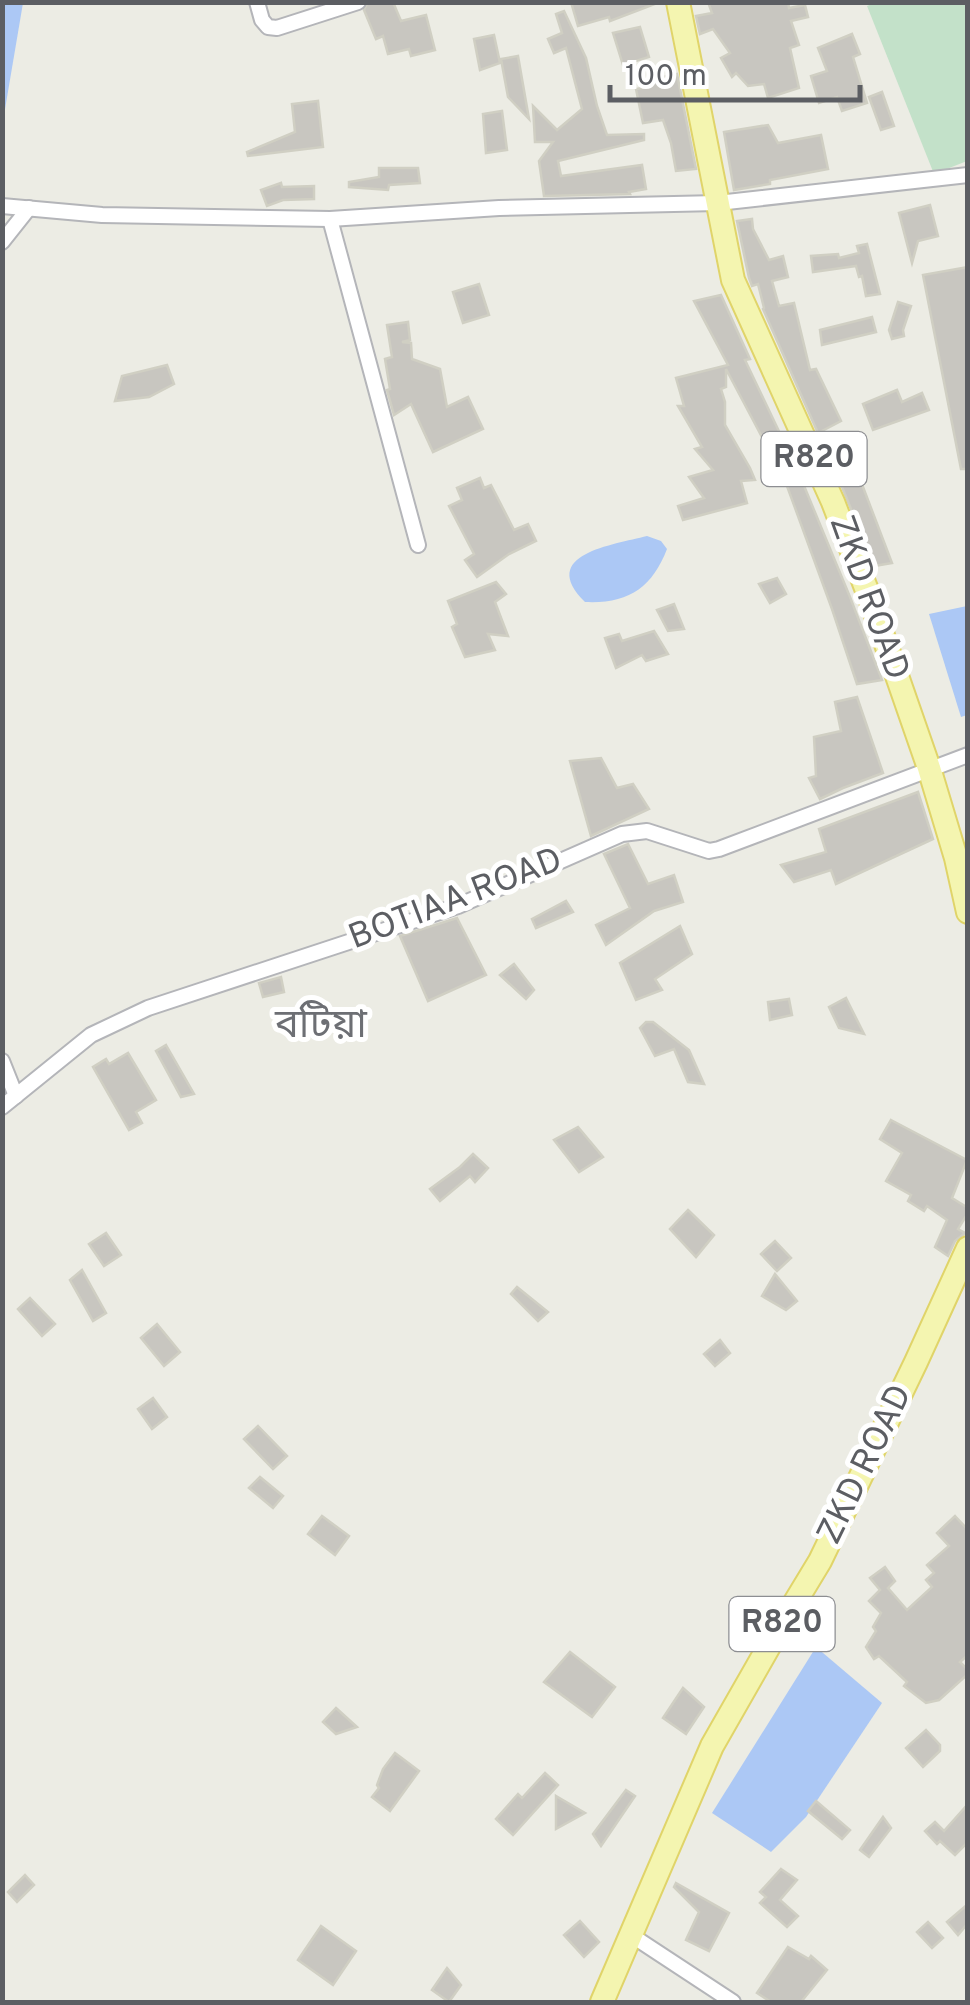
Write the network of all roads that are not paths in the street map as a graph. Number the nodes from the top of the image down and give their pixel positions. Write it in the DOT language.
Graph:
graph roads {
  1 [pos="257,2"];
  2 [pos="358,2"];
  3 [pos="678,2"];
  4 [pos="968,175"];
  5 [pos="718,203"];
  6 [pos="6,206"];
  7 [pos="29,208"];
  8 [pos="330,219"];
  9 [pos="2,242"];
  10 [pos="418,545"];
  11 [pos="968,755"];
  12 [pos="929,768"];
  13 [pos="968,912"];
  14 [pos="2,1061"];
  15 [pos="16,1096"];
  16 [pos="2,1107"];
  17 [pos="968,1248"];
  18 [pos="631,1935"];
  19 [pos="602,2002"];
  20 [pos="734,2002"];
  1 -- 2 [label="street"];
  3 -- 5 [label="main road, ZKD ROAD / R820"];
  4 -- 5 [label="street"];
  5 -- 8 [label="street"];
  5 -- 12 [label="main road, ZKD ROAD / R820"];
  6 -- 7 [label="street"];
  7 -- 8 [label="street"];
  7 -- 9 [label="street"];
  8 -- 10 [label="street"];
  11 -- 12 [label="street, BOTIAA ROAD"];
  12 -- 13 [label="main road, ZKD ROAD / R820"];
  12 -- 15 [label="street, BOTIAA ROAD"];
  14 -- 15 [label="street"];
  15 -- 16 [label="street, BOTIAA ROAD"];
  17 -- 18 [label="main road, ZKD ROAD / R820"];
  18 -- 19 [label="main road, ZKD ROAD / R820"];
  18 -- 20 [label="street"];
}
